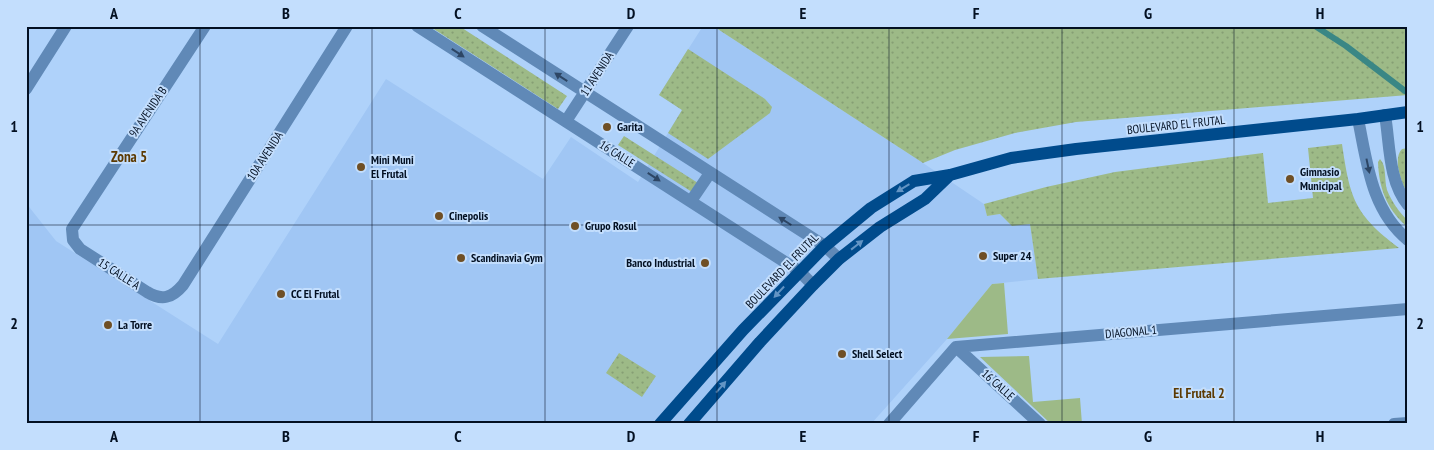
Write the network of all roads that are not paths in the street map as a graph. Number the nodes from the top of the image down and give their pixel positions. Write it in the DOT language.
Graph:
graph roads {
  1 [pos="66,26"];
  2 [pos="205,26"];
  3 [pos="347,26"];
  4 [pos="417,26"];
  5 [pos="628,26"];
  6 [pos="485,27"];
  7 [pos="26,89"];
  8 [pos="585,93"];
  9 [pos="1405,112"];
  10 [pos="1385,115"];
  11 [pos="1358,119"];
  12 [pos="566,121"];
  13 [pos="710,173"];
  14 [pos="950,175"];
  15 [pos="691,202"];
  16 [pos="1408,205"];
  17 [pos="74,224"];
  18 [pos="1408,240"];
  19 [pos="824,246"];
  20 [pos="839,259"];
  21 [pos="799,271"];
  22 [pos="183,285"];
  23 [pos="813,285"];
  24 [pos="1408,309"];
  25 [pos="956,347"];
  26 [pos="1408,422"];
  27 [pos="660,424"];
  28 [pos="689,424"];
  29 [pos="889,424"];
  30 [pos="1040,424"];
  31 [pos="1394,424"];
  1 -- 7 [label="street"];
  2 -- 17 [label="street, 9A AVENIDA B"];
  3 -- 22 [label="street, 10A AVENIDA"];
  4 -- 12 [label="street, 16 CALLE, one-way"];
  5 -- 8 [label="street, 11 AVENIDA"];
  8 -- 6 [label="street, one-way"];
  8 -- 12 [label="street, 11 AVENIDA"];
  8 -- 13 [label="street"];
  9 -- 10 [label="main road, BOULEVARD EL FRUTAL"];
  10 -- 11 [label="main road, BOULEVARD EL FRUTAL"];
  10 -- 16 [label="street"];
  11 -- 14 [label="main road, BOULEVARD EL FRUTAL"];
  11 -- 18 [label="street, one-way"];
  12 -- 15 [label="street, 16 CALLE, one-way"];
  13 -- 15 [label="street"];
  19 -- 13 [label="street, one-way"];
  14 -- 19 [label="main road, BOULEVARD EL FRUTAL, one-way"];
  20 -- 14 [label="main road, BOULEVARD EL FRUTAL, one-way"];
  15 -- 21 [label="street, 16 CALLE"];
  17 -- 22 [label="street, 15 CALLE A"];
  19 -- 20 [label="street"];
  19 -- 21 [label="main road, BOULEVARD EL FRUTAL"];
  20 -- 23 [label="main road, BOULEVARD EL FRUTAL"];
  21 -- 23 [label="street, 16 CALLE"];
  21 -- 27 [label="main road, BOULEVARD EL FRUTAL, one-way"];
  28 -- 23 [label="main road, BOULEVARD EL FRUTAL, one-way"];
  24 -- 25 [label="street, DIAGONAL 1"];
  25 -- 29 [label="street"];
  25 -- 30 [label="street, 16 CALLE"];
  26 -- 31 [label="street"];
}
